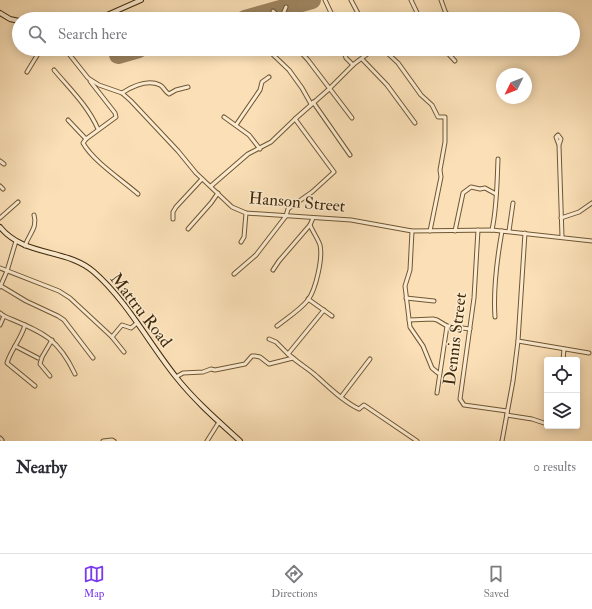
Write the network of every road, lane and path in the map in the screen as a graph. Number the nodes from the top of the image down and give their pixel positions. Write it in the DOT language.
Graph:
graph roads {
  1 [pos="141,0"];
  2 [pos="325,0"];
  3 [pos="350,0"];
  4 [pos="411,0"];
  5 [pos="441,0"];
  6 [pos="286,7"];
  7 [pos="114,12"];
  8 [pos="284,12"];
  9 [pos="331,12"];
  10 [pos="357,12"];
  11 [pos="417,12"];
  12 [pos="446,12"];
  13 [pos="0,13"];
  14 [pos="12,19"];
  15 [pos="37,56"];
  16 [pos="71,56"];
  17 [pos="274,56"];
  18 [pos="304,56"];
  19 [pos="345,56"];
  20 [pos="366,56"];
  21 [pos="390,56"];
  22 [pos="450,56"];
  23 [pos="362,59"];
  24 [pos="455,61"];
  25 [pos="353,65"];
  26 [pos="54,70"];
  27 [pos="27,72"];
  28 [pos="269,77"];
  29 [pos="88,78"];
  30 [pos="188,88"];
  31 [pos="329,89"];
  32 [pos="122,93"];
  33 [pos="312,103"];
  34 [pos="224,117"];
  35 [pos="352,118"];
  36 [pos="295,119"];
  37 [pos="68,120"];
  38 [pos="415,123"];
  39 [pos="236,125"];
  40 [pos="98,129"];
  41 [pos="86,139"];
  42 [pos="559,145"];
  43 [pos="260,149"];
  44 [pos="350,155"];
  45 [pos="498,159"];
  46 [pos="0,161"];
  47 [pos="4,164"];
  48 [pos="202,179"];
  49 [pos="0,186"];
  50 [pos="211,186"];
  51 [pos="3,189"];
  52 [pos="218,193"];
  53 [pos="138,194"];
  54 [pos="496,194"];
  55 [pos="18,202"];
  56 [pos="513,203"];
  57 [pos="592,203"];
  58 [pos="246,213"];
  59 [pos="34,215"];
  60 [pos="286,216"];
  61 [pos="0,218"];
  62 [pos="313,218"];
  63 [pos="561,218"];
  64 [pos="173,219"];
  65 [pos="310,226"];
  66 [pos="0,227"];
  67 [pos="188,229"];
  68 [pos="478,230"];
  69 [pos="492,230"];
  70 [pos="412,231"];
  71 [pos="430,231"];
  72 [pos="455,231"];
  73 [pos="502,231"];
  74 [pos="509,231"];
  75 [pos="524,233"];
  76 [pos="562,237"];
  77 [pos="16,241"];
  78 [pos="592,241"];
  79 [pos="241,242"];
  80 [pos="25,246"];
  81 [pos="0,268"];
  82 [pos="274,270"];
  83 [pos="7,271"];
  84 [pos="234,274"];
  85 [pos="1,287"];
  86 [pos="406,298"];
  87 [pos="308,299"];
  88 [pos="434,301"];
  89 [pos="324,310"];
  90 [pos="0,313"];
  91 [pos="4,316"];
  92 [pos="332,316"];
  93 [pos="495,317"];
  94 [pos="409,320"];
  95 [pos="136,323"];
  96 [pos="0,325"];
  97 [pos="25,325"];
  98 [pos="277,326"];
  99 [pos="447,326"];
  100 [pos="470,329"];
  101 [pos="112,337"];
  102 [pos="269,339"];
  103 [pos="52,340"];
  104 [pos="518,341"];
  105 [pos="15,346"];
  106 [pos="564,349"];
  107 [pos="124,352"];
  108 [pos="589,353"];
  109 [pos="288,354"];
  110 [pos="563,357"];
  111 [pos="38,358"];
  112 [pos="93,358"];
  113 [pos="293,358"];
  114 [pos="370,359"];
  115 [pos="438,373"];
  116 [pos="75,374"];
  117 [pos="50,376"];
  118 [pos="176,377"];
  119 [pos="35,386"];
  120 [pos="437,393"];
  121 [pos="341,397"];
  122 [pos="507,413"];
  123 [pos="219,422"];
  124 [pos="544,423"];
  125 [pos="103,441"];
  126 [pos="114,441"];
  127 [pos="207,441"];
  128 [pos="240,441"];
  129 [pos="417,441"];
  130 [pos="502,441"];
  1 -- 7 [label="main road"];
  2 -- 9 [label="street"];
  3 -- 10 [label="street"];
  4 -- 11 [label="street"];
  5 -- 12 [label="street"];
  6 -- 8 [label="street"];
  13 -- 14 [label="main road"];
  15 -- 27 [label="street"];
  16 -- 29 [label="street, Hanson Street"];
  17 -- 33 [label="street"];
  18 -- 31 [label="street"];
  19 -- 25 [label="street"];
  20 -- 23 [label="street"];
  21 -- 71 [label="street"];
  22 -- 24 [label="street"];
  23 -- 25 [label="street"];
  23 -- 38 [label="street"];
  25 -- 31 [label="street"];
  26 -- 40 [label="street"];
  28 -- 39 [label="street"];
  29 -- 32 [label="street, Hanson Street"];
  29 -- 40 [label="street"];
  30 -- 32 [label="street"];
  31 -- 33 [label="street"];
  31 -- 35 [label="street"];
  32 -- 48 [label="street, Hanson Street"];
  33 -- 36 [label="street"];
  33 -- 44 [label="street"];
  34 -- 39 [label="street"];
  36 -- 43 [label="street"];
  36 -- 60 [label="street"];
  37 -- 41 [label="street"];
  39 -- 43 [label="street"];
  40 -- 41 [label="street"];
  41 -- 53 [label="street"];
  42 -- 63 [label="street"];
  43 -- 50 [label="street"];
  45 -- 54 [label="street"];
  46 -- 47 [label="street"];
  48 -- 50 [label="street, Hanson Street"];
  48 -- 64 [label="street"];
  49 -- 51 [label="street"];
  50 -- 52 [label="street, Hanson Street"];
  52 -- 58 [label="street, Hanson Street"];
  52 -- 67 [label="street"];
  54 -- 69 [label="street"];
  54 -- 72 [label="street"];
  55 -- 61 [label="street"];
  56 -- 74 [label="street"];
  57 -- 63 [label="street"];
  58 -- 60 [label="street, Hanson Street"];
  58 -- 79 [label="street"];
  59 -- 80 [label="street"];
  60 -- 62 [label="street, Hanson Street"];
  60 -- 84 [label="street"];
  62 -- 65 [label="street"];
  62 -- 70 [label="street, Hanson Street"];
  63 -- 76 [label="street"];
  65 -- 82 [label="street"];
  65 -- 87 [label="street"];
  66 -- 77 [label="main road, Mattru Road"];
  68 -- 69 [label="street, Hanson Street"];
  68 -- 72 [label="street, Hanson Street"];
  68 -- 100 [label="street, Dennis Street"];
  69 -- 73 [label="street, Hanson Street"];
  70 -- 71 [label="street, Hanson Street"];
  70 -- 86 [label="street"];
  71 -- 72 [label="street, Hanson Street"];
  73 -- 74 [label="street, Hanson Street"];
  73 -- 93 [label="street"];
  74 -- 75 [label="street, Hanson Street"];
  75 -- 76 [label="street, Hanson Street"];
  75 -- 104 [label="street"];
  76 -- 78 [label="street, Hanson Street"];
  77 -- 80 [label="main road, Mattru Road"];
  77 -- 83 [label="street"];
  80 -- 95 [label="main road, Mattru Road"];
  81 -- 83 [label="street"];
  83 -- 85 [label="street"];
  83 -- 101 [label="street"];
  85 -- 112 [label="street"];
  86 -- 88 [label="street"];
  86 -- 94 [label="street"];
  87 -- 89 [label="street"];
  87 -- 98 [label="street"];
  89 -- 92 [label="street"];
  89 -- 109 [label="street"];
  90 -- 91 [label="street"];
  91 -- 96 [label="street"];
  91 -- 97 [label="street"];
  94 -- 99 [label="street"];
  94 -- 115 [label="street"];
  95 -- 101 [label="street"];
  95 -- 118 [label="main road, Mattru Road"];
  97 -- 103 [label="street"];
  97 -- 105 [label="street"];
  99 -- 100 [label="street"];
  99 -- 120 [label="street"];
  100 -- 122 [label="street, Dennis Street"];
  101 -- 107 [label="street"];
  102 -- 109 [label="street"];
  103 -- 116 [label="street"];
  103 -- 117 [label="street"];
  104 -- 106 [label="street"];
  104 -- 122 [label="street"];
  105 -- 111 [label="street"];
  105 -- 119 [label="street"];
  106 -- 108 [label="street"];
  106 -- 110 [label="street"];
  109 -- 113 [label="street"];
  113 -- 118 [label="street"];
  113 -- 121 [label="street"];
  114 -- 121 [label="street"];
  118 -- 123 [label="main road, Mattru Road"];
  121 -- 129 [label="street"];
  122 -- 124 [label="street"];
  122 -- 130 [label="street"];
  123 -- 127 [label="street"];
  123 -- 128 [label="main road, Mattru Road"];
  125 -- 126 [label="street"];
}
